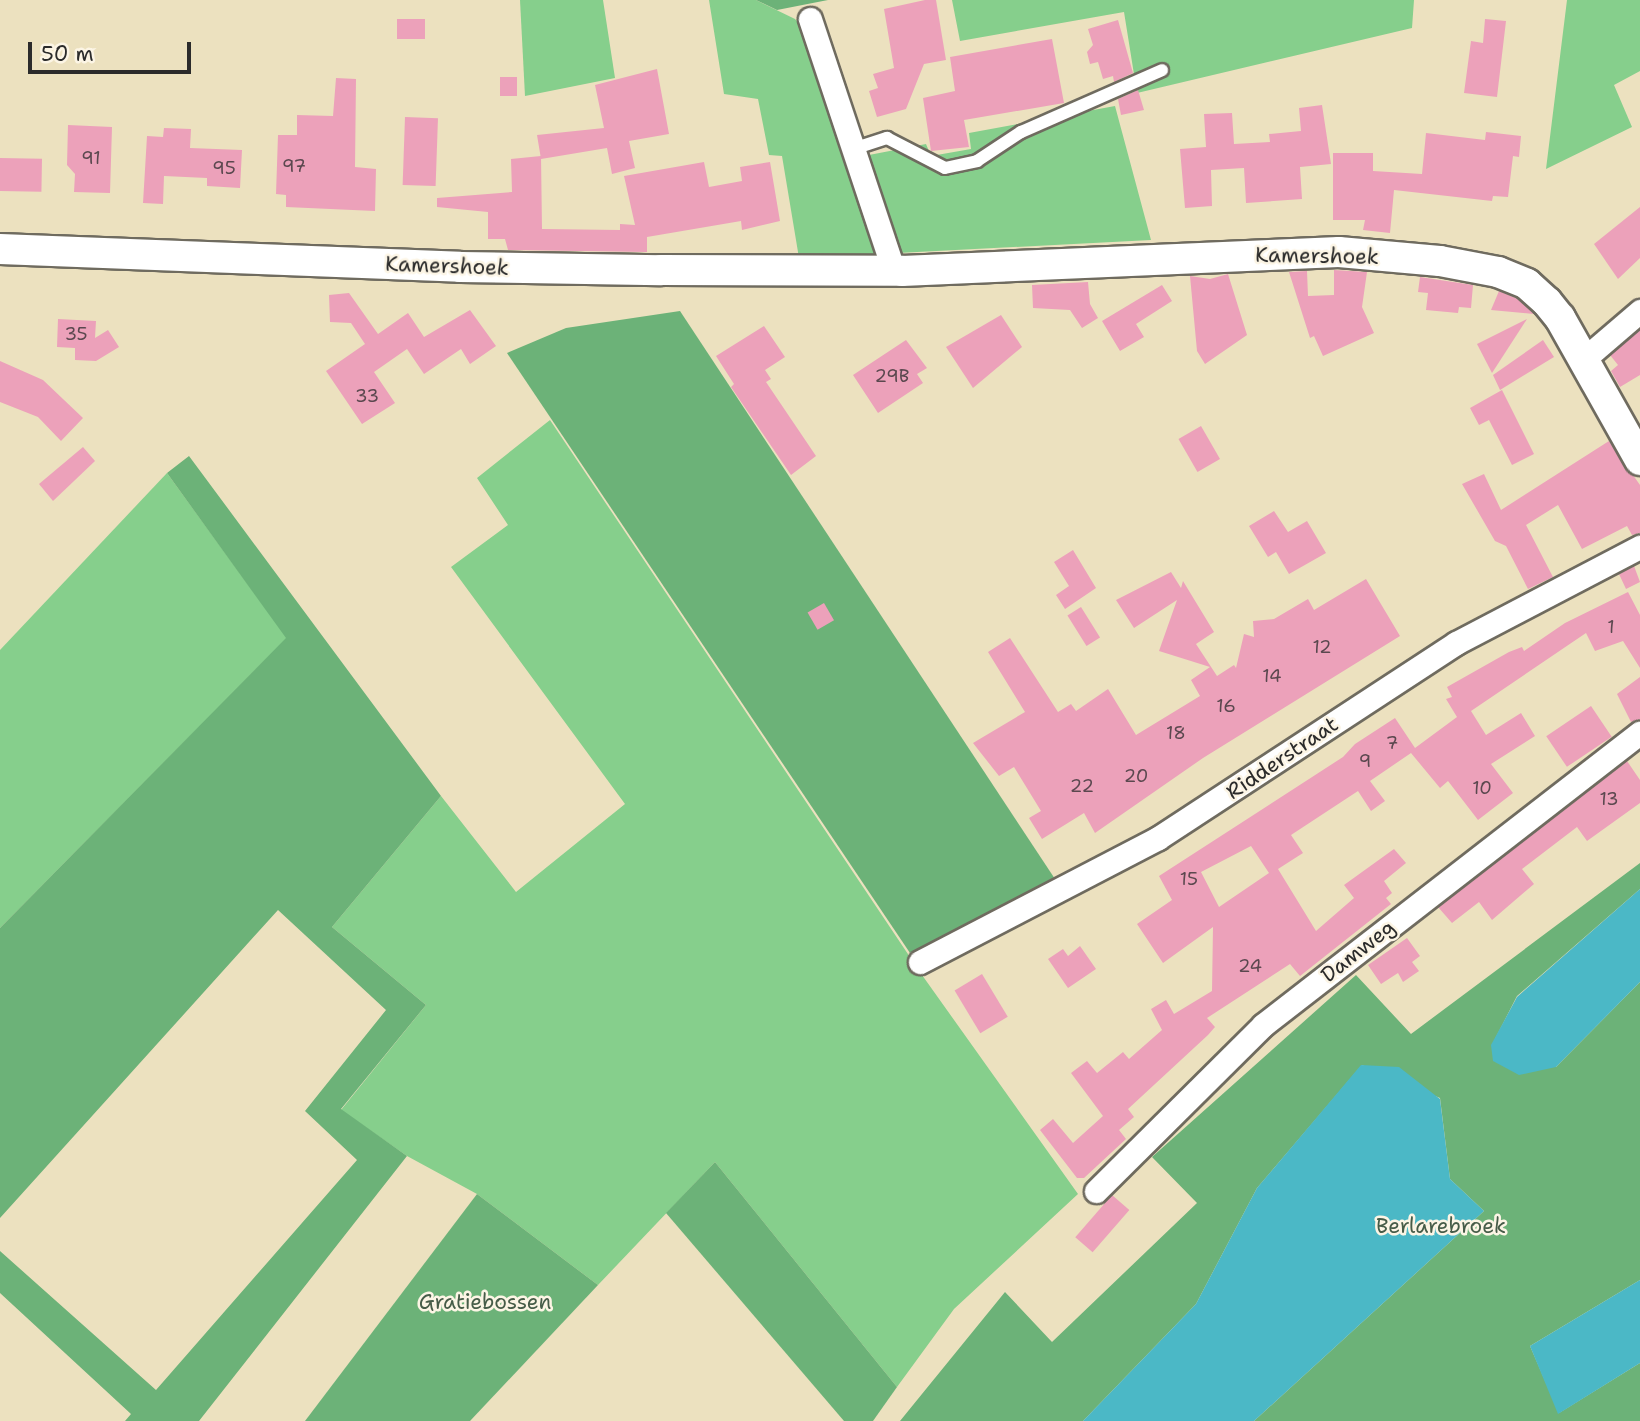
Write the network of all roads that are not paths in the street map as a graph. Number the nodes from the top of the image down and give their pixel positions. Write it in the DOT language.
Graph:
graph roads {
  1 [pos="810,19"];
  2 [pos="1162,70"];
  3 [pos="856,148"];
  4 [pos="0,248"];
  5 [pos="894,271"];
  6 [pos="1640,311"];
  7 [pos="1584,359"];
  8 [pos="1640,460"];
  9 [pos="1640,547"];
  10 [pos="1640,733"];
  11 [pos="920,961"];
  12 [pos="1096,1191"];
  1 -- 3 [label="street"];
  2 -- 3 [label="lane"];
  3 -- 5 [label="street"];
  4 -- 5 [label="street, Kamershoek"];
  5 -- 7 [label="street, Kamershoek"];
  6 -- 7 [label="street"];
  7 -- 8 [label="street, Kamershoek"];
  9 -- 11 [label="street, Ridderstraat"];
  10 -- 12 [label="street, Damweg"];
}
